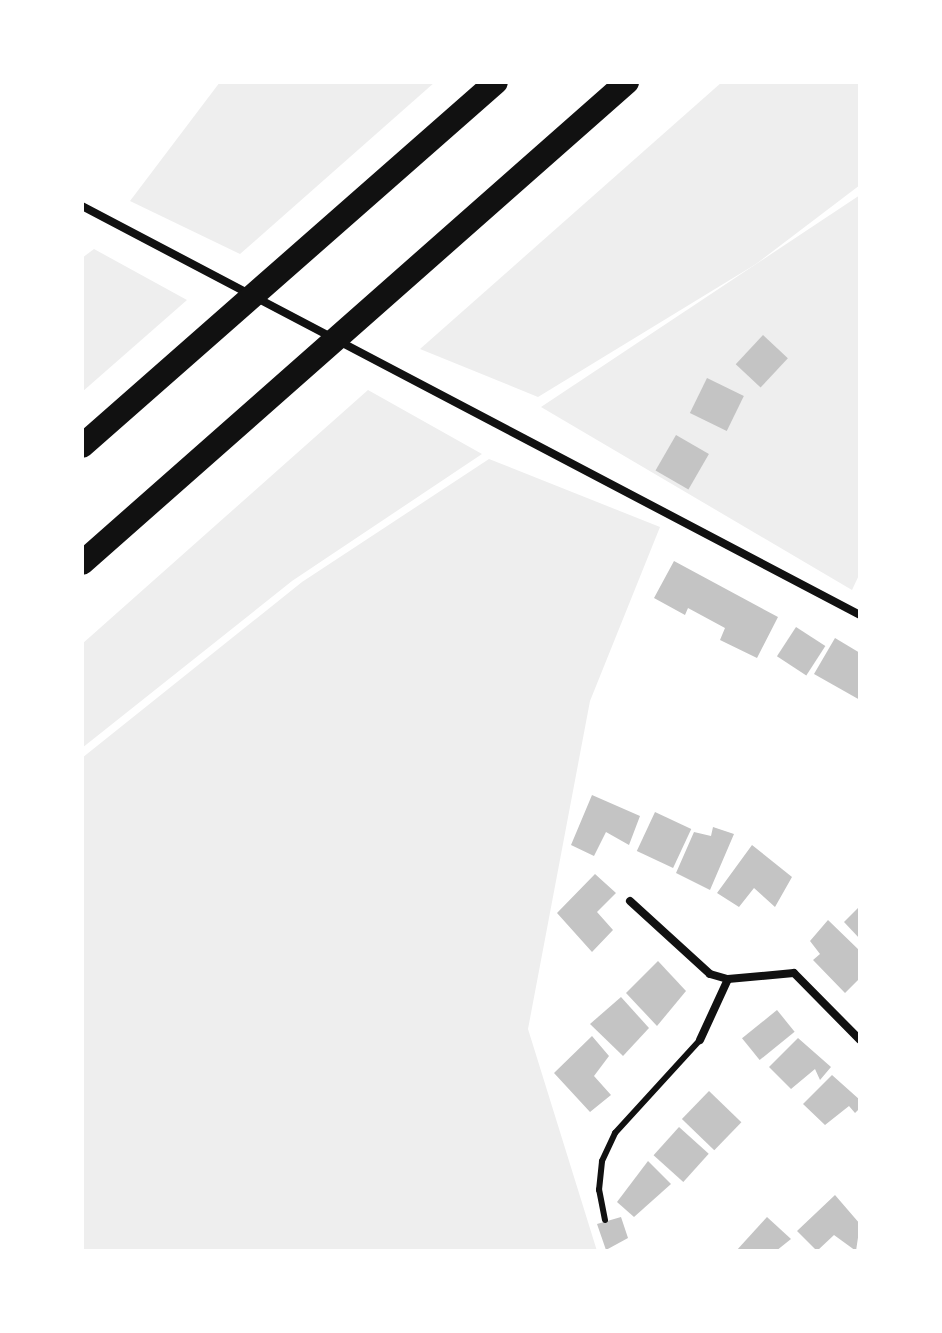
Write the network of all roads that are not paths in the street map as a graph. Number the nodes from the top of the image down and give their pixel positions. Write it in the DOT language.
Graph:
graph roads {
  1 [pos="496,82"];
  2 [pos="627,82"];
  3 [pos="82,206"];
  4 [pos="82,446"];
  5 [pos="82,563"];
  6 [pos="860,615"];
  7 [pos="630,901"];
  8 [pos="728,979"];
  9 [pos="700,1040"];
  10 [pos="860,1040"];
  11 [pos="605,1220"];
  1 -- 4 [label="highway"];
  2 -- 5 [label="highway"];
  3 -- 6 [label="street"];
  7 -- 8 [label="street"];
  8 -- 9 [label="street"];
  8 -- 10 [label="street"];
  9 -- 11 [label="lane"];
}
